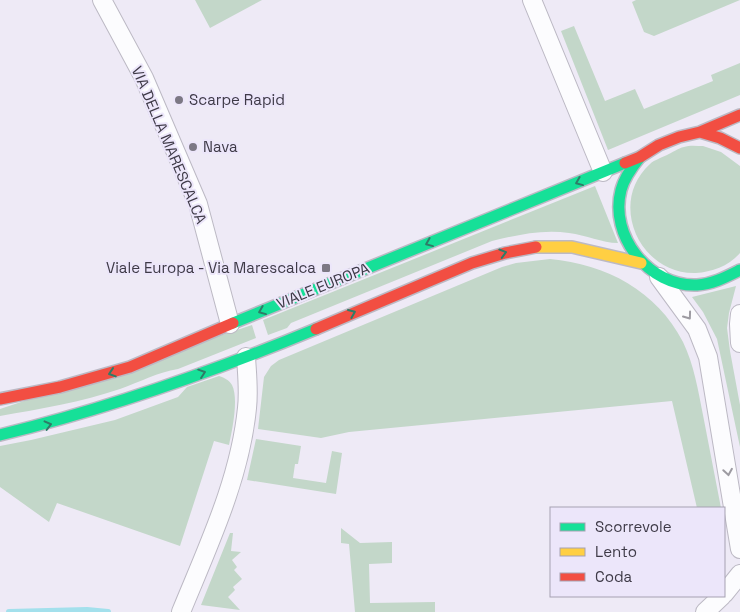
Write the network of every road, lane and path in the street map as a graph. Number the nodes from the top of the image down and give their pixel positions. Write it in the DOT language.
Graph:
graph roads {
  1 [pos="102,0"];
  2 [pos="532,0"];
  3 [pos="740,115"];
  4 [pos="700,132"];
  5 [pos="740,148"];
  6 [pos="640,157"];
  7 [pos="606,180"];
  8 [pos="618,212"];
  9 [pos="641,263"];
  10 [pos="740,270"];
  11 [pos="659,277"];
  12 [pos="740,314"];
  13 [pos="230,324"];
  14 [pos="740,343"];
  15 [pos="246,358"];
  16 [pos="0,400"];
  17 [pos="0,435"];
  18 [pos="740,550"];
  19 [pos="740,573"];
  20 [pos="725,592"];
  21 [pos="740,595"];
  22 [pos="721,597"];
  23 [pos="181,612"];
  24 [pos="705,612"];
  1 -- 13 [label="street, VIA DELLA MARESCALCA"];
  2 -- 7 [label="street"];
  3 -- 4 [label="street, VIALE EUROPA"];
  4 -- 5 [label="street"];
  4 -- 6 [label="street, VIALE EUROPA"];
  6 -- 7 [label="street, VIALE EUROPA"];
  6 -- 8 [label="street, VIALE EUROPA"];
  7 -- 8 [label="street"];
  7 -- 13 [label="street, VIALE EUROPA, one-way"];
  8 -- 9 [label="street, VIALE EUROPA"];
  9 -- 11 [label="street, VIALE EUROPA"];
  15 -- 9 [label="street, VIALE EUROPA, one-way"];
  10 -- 11 [label="street, VIALE EUROPA"];
  11 -- 18 [label="street, one-way"];
  12 -- 14 [label="street"];
  13 -- 16 [label="street, VIALE EUROPA, one-way"];
  17 -- 15 [label="street, VIALE EUROPA, one-way"];
  15 -- 23 [label="street"];
  19 -- 20 [label="street"];
  19 -- 21 [label="street"];
  22 -- 24 [label="street"];
}
